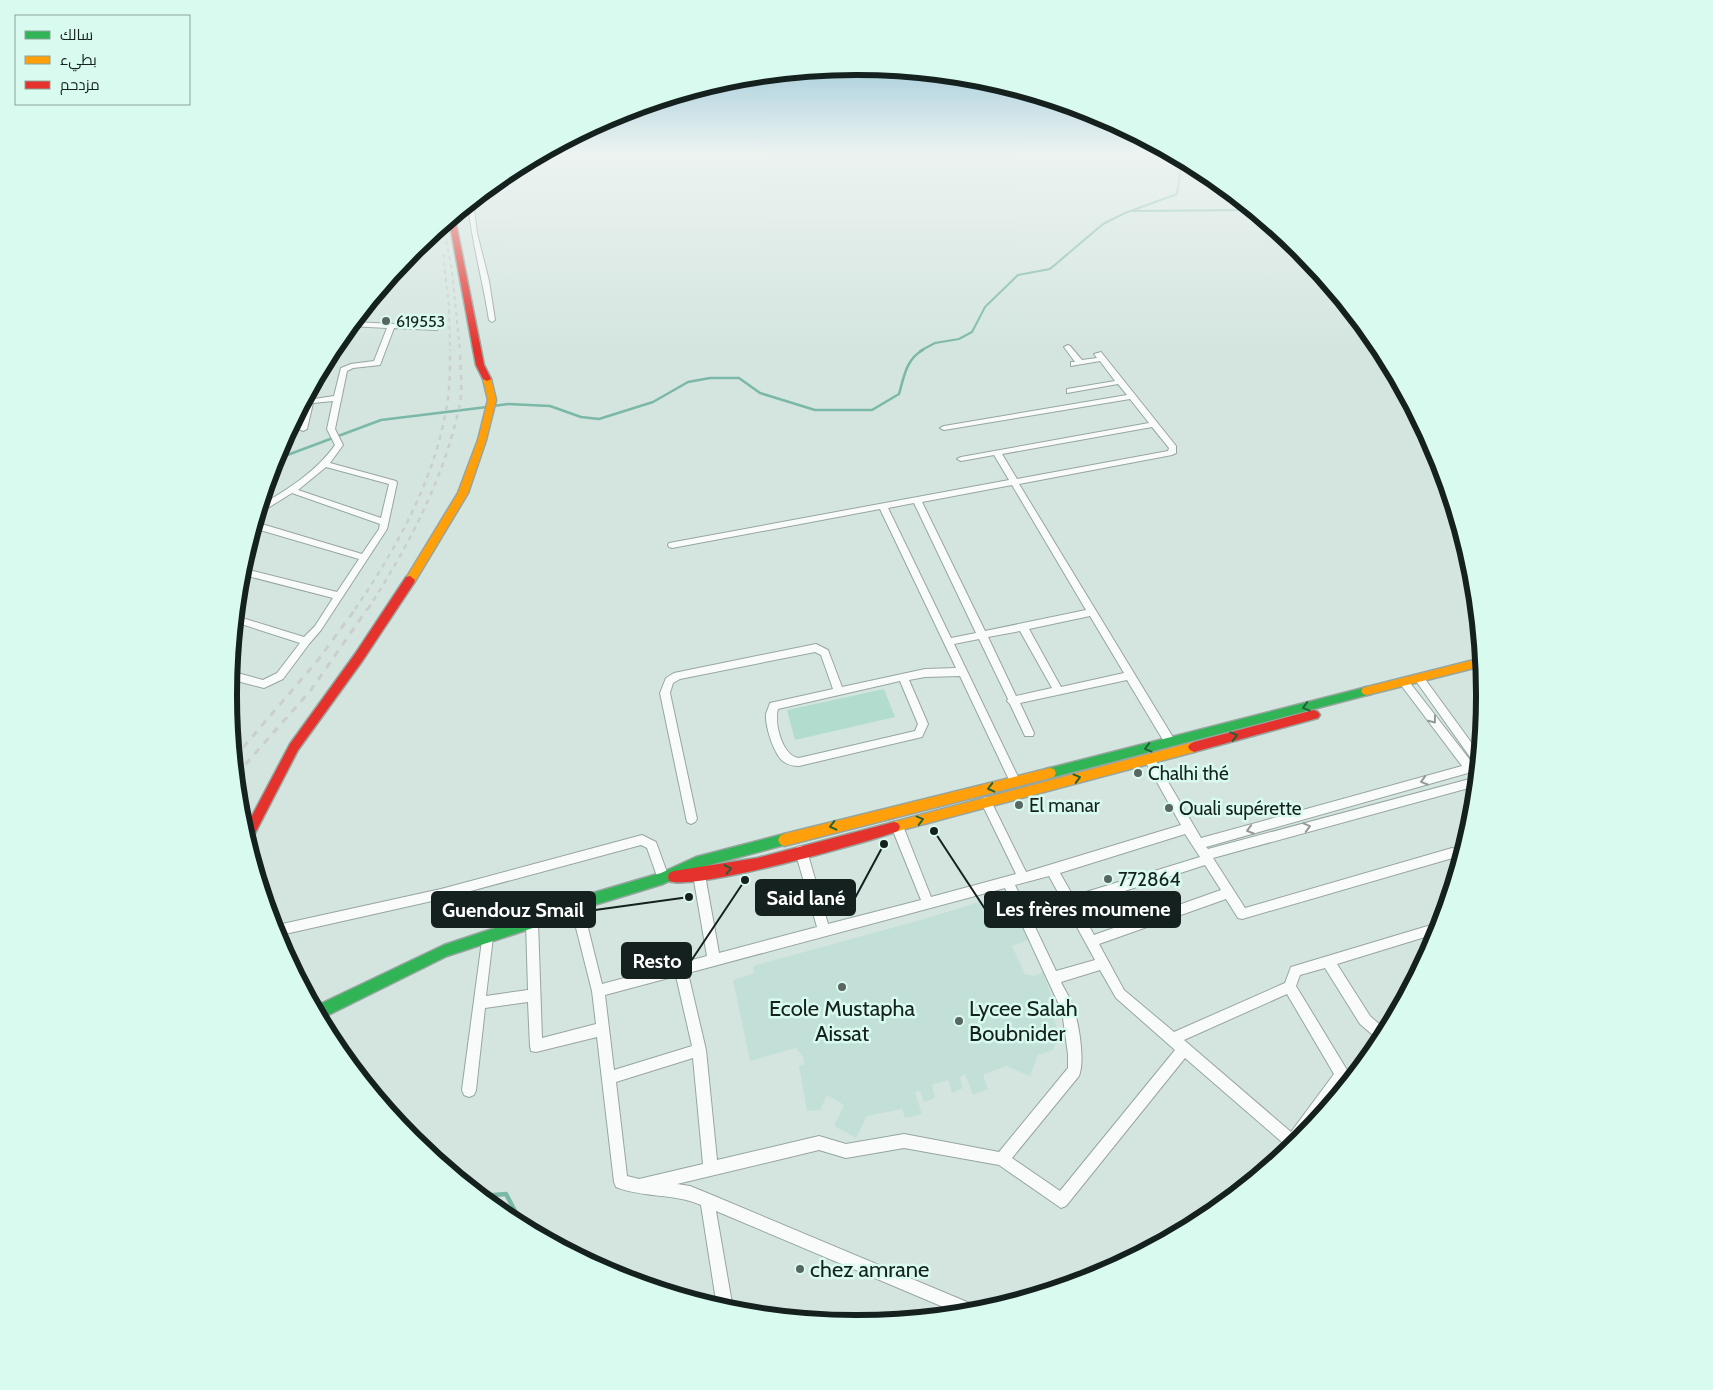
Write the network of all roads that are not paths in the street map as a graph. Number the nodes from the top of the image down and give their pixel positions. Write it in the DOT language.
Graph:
graph roads {
  1 [pos="473,218"];
  2 [pos="453,225"];
  3 [pos="492,320"];
  4 [pos="360,324"];
  5 [pos="391,326"];
  6 [pos="437,328"];
  7 [pos="1068,347"];
  8 [pos="1120,382"];
  9 [pos="1070,391"];
  10 [pos="1132,396"];
  11 [pos="338,398"];
  12 [pos="311,402"];
  13 [pos="305,412"];
  14 [pos="1154,424"];
  15 [pos="944,428"];
  16 [pos="302,429"];
  17 [pos="997,453"];
  18 [pos="961,460"];
  19 [pos="324,464"];
  20 [pos="1014,482"];
  21 [pos="291,490"];
  22 [pos="917,500"];
  23 [pos="266,506"];
  24 [pos="883,506"];
  25 [pos="384,522"];
  26 [pos="260,527"];
  27 [pos="672,545"];
  28 [pos="365,558"];
  29 [pos="248,573"];
  30 [pos="340,596"];
  31 [pos="1093,612"];
  32 [pos="241,621"];
  33 [pos="1023,627"];
  34 [pos="982,635"];
  35 [pos="306,641"];
  36 [pos="948,642"];
  37 [pos="1475,664"];
  38 [pos="963,672"];
  39 [pos="1475,672"];
  40 [pos="1130,675"];
  41 [pos="237,677"];
  42 [pos="903,677"];
  43 [pos="1422,682"];
  44 [pos="1406,685"];
  45 [pos="839,691"];
  46 [pos="1058,691"];
  47 [pos="1012,701"];
  48 [pos="1028,733"];
  49 [pos="1170,742"];
  50 [pos="1149,759"];
  51 [pos="1472,765"];
  52 [pos="1472,767"];
  53 [pos="1471,773"];
  54 [pos="1471,773"];
  55 [pos="1016,781"];
  56 [pos="986,802"];
  57 [pos="690,819"];
  58 [pos="897,826"];
  59 [pos="1188,828"];
  60 [pos="251,829"];
  61 [pos="1198,844"];
  62 [pos="801,851"];
  63 [pos="1452,853"];
  64 [pos="1206,857"];
  65 [pos="1052,870"];
  66 [pos="699,875"];
  67 [pos="663,878"];
  68 [pos="1023,878"];
  69 [pos="1008,882"];
  70 [pos="1228,893"];
  71 [pos="1072,902"];
  72 [pos="928,903"];
  73 [pos="576,904"];
  74 [pos="532,922"];
  75 [pos="283,929"];
  76 [pos="1430,930"];
  77 [pos="824,931"];
  78 [pos="487,937"];
  79 [pos="1092,941"];
  80 [pos="714,960"];
  81 [pos="1328,961"];
  82 [pos="1103,962"];
  83 [pos="681,969"];
  84 [pos="1052,978"];
  85 [pos="1290,988"];
  86 [pos="598,991"];
  87 [pos="535,995"];
  88 [pos="479,1003"];
  89 [pos="323,1010"];
  90 [pos="602,1028"];
  91 [pos="1377,1031"];
  92 [pos="1172,1039"];
  93 [pos="1184,1049"];
  94 [pos="699,1050"];
  95 [pos="1345,1076"];
  96 [pos="608,1078"];
  97 [pos="468,1090"];
  98 [pos="1289,1139"];
  99 [pos="1002,1159"];
  100 [pos="711,1169"];
  101 [pos="639,1186"];
  102 [pos="707,1200"];
  103 [pos="724,1300"];
  104 [pos="960,1306"];
  1 -- 3 [label="street"];
  2 -- 60 [label="main road"];
  4 -- 5 [label="street"];
  5 -- 6 [label="street"];
  5 -- 11 [label="street"];
  7 -- 8 [label="street"];
  8 -- 9 [label="street"];
  8 -- 10 [label="street"];
  10 -- 14 [label="street"];
  10 -- 15 [label="street"];
  11 -- 12 [label="street"];
  11 -- 19 [label="street"];
  13 -- 16 [label="street"];
  14 -- 17 [label="street"];
  14 -- 20 [label="street"];
  17 -- 18 [label="street"];
  17 -- 20 [label="street"];
  19 -- 21 [label="street"];
  19 -- 25 [label="street"];
  20 -- 22 [label="street"];
  20 -- 31 [label="street"];
  21 -- 23 [label="street"];
  21 -- 25 [label="street"];
  22 -- 24 [label="street"];
  22 -- 34 [label="street"];
  24 -- 27 [label="street"];
  24 -- 36 [label="street"];
  25 -- 28 [label="street"];
  26 -- 28 [label="street"];
  28 -- 30 [label="street"];
  29 -- 30 [label="street"];
  30 -- 35 [label="street"];
  31 -- 33 [label="street"];
  31 -- 40 [label="street"];
  32 -- 35 [label="street"];
  33 -- 34 [label="street"];
  33 -- 46 [label="street"];
  34 -- 36 [label="street"];
  34 -- 47 [label="street"];
  35 -- 41 [label="street"];
  36 -- 38 [label="street"];
  37 -- 43 [label="main road"];
  38 -- 42 [label="street"];
  38 -- 55 [label="street"];
  39 -- 43 [label="main road"];
  40 -- 46 [label="street"];
  40 -- 49 [label="street"];
  42 -- 45 [label="street"];
  42 -- 45 [label="street"];
  43 -- 44 [label="main road"];
  43 -- 51 [label="street"];
  44 -- 49 [label="main road, one-way"];
  50 -- 44 [label="main road, one-way"];
  44 -- 52 [label="street, one-way"];
  45 -- 57 [label="street"];
  46 -- 47 [label="street"];
  47 -- 48 [label="street"];
  49 -- 55 [label="main road, one-way"];
  56 -- 50 [label="main road, one-way"];
  50 -- 59 [label="street"];
  53 -- 61 [label="street, one-way"];
  64 -- 54 [label="street, one-way"];
  55 -- 67 [label="main road, one-way"];
  58 -- 56 [label="main road, one-way"];
  56 -- 68 [label="street"];
  58 -- 62 [label="main road"];
  58 -- 72 [label="street"];
  59 -- 61 [label="street"];
  59 -- 65 [label="street"];
  61 -- 64 [label="street"];
  66 -- 62 [label="main road, one-way"];
  62 -- 77 [label="street"];
  63 -- 70 [label="street"];
  64 -- 70 [label="street"];
  64 -- 71 [label="street"];
  65 -- 68 [label="street"];
  65 -- 71 [label="street"];
  66 -- 67 [label="main road"];
  66 -- 80 [label="street"];
  67 -- 73 [label="main road"];
  67 -- 75 [label="street"];
  68 -- 69 [label="street"];
  69 -- 72 [label="street"];
  69 -- 84 [label="street"];
  70 -- 79 [label="street"];
  71 -- 79 [label="street"];
  72 -- 77 [label="street"];
  73 -- 74 [label="main road"];
  73 -- 86 [label="street"];
  74 -- 78 [label="main road"];
  74 -- 87 [label="street"];
  76 -- 81 [label="street"];
  77 -- 80 [label="street"];
  78 -- 88 [label="street"];
  78 -- 89 [label="main road"];
  79 -- 82 [label="street"];
  80 -- 83 [label="street"];
  81 -- 85 [label="street"];
  81 -- 91 [label="street"];
  82 -- 84 [label="street"];
  82 -- 92 [label="street"];
  83 -- 86 [label="street"];
  83 -- 94 [label="street"];
  84 -- 99 [label="street"];
  85 -- 92 [label="street"];
  85 -- 95 [label="street"];
  86 -- 90 [label="street"];
  87 -- 88 [label="street"];
  87 -- 90 [label="street"];
  88 -- 97 [label="street"];
  90 -- 96 [label="street"];
  92 -- 93 [label="street"];
  93 -- 98 [label="street"];
  93 -- 99 [label="street"];
  94 -- 96 [label="street"];
  94 -- 100 [label="street"];
  96 -- 101 [label="street"];
  99 -- 100 [label="street"];
  100 -- 101 [label="street"];
  101 -- 102 [label="street"];
  102 -- 103 [label="street"];
  102 -- 104 [label="street"];
}
